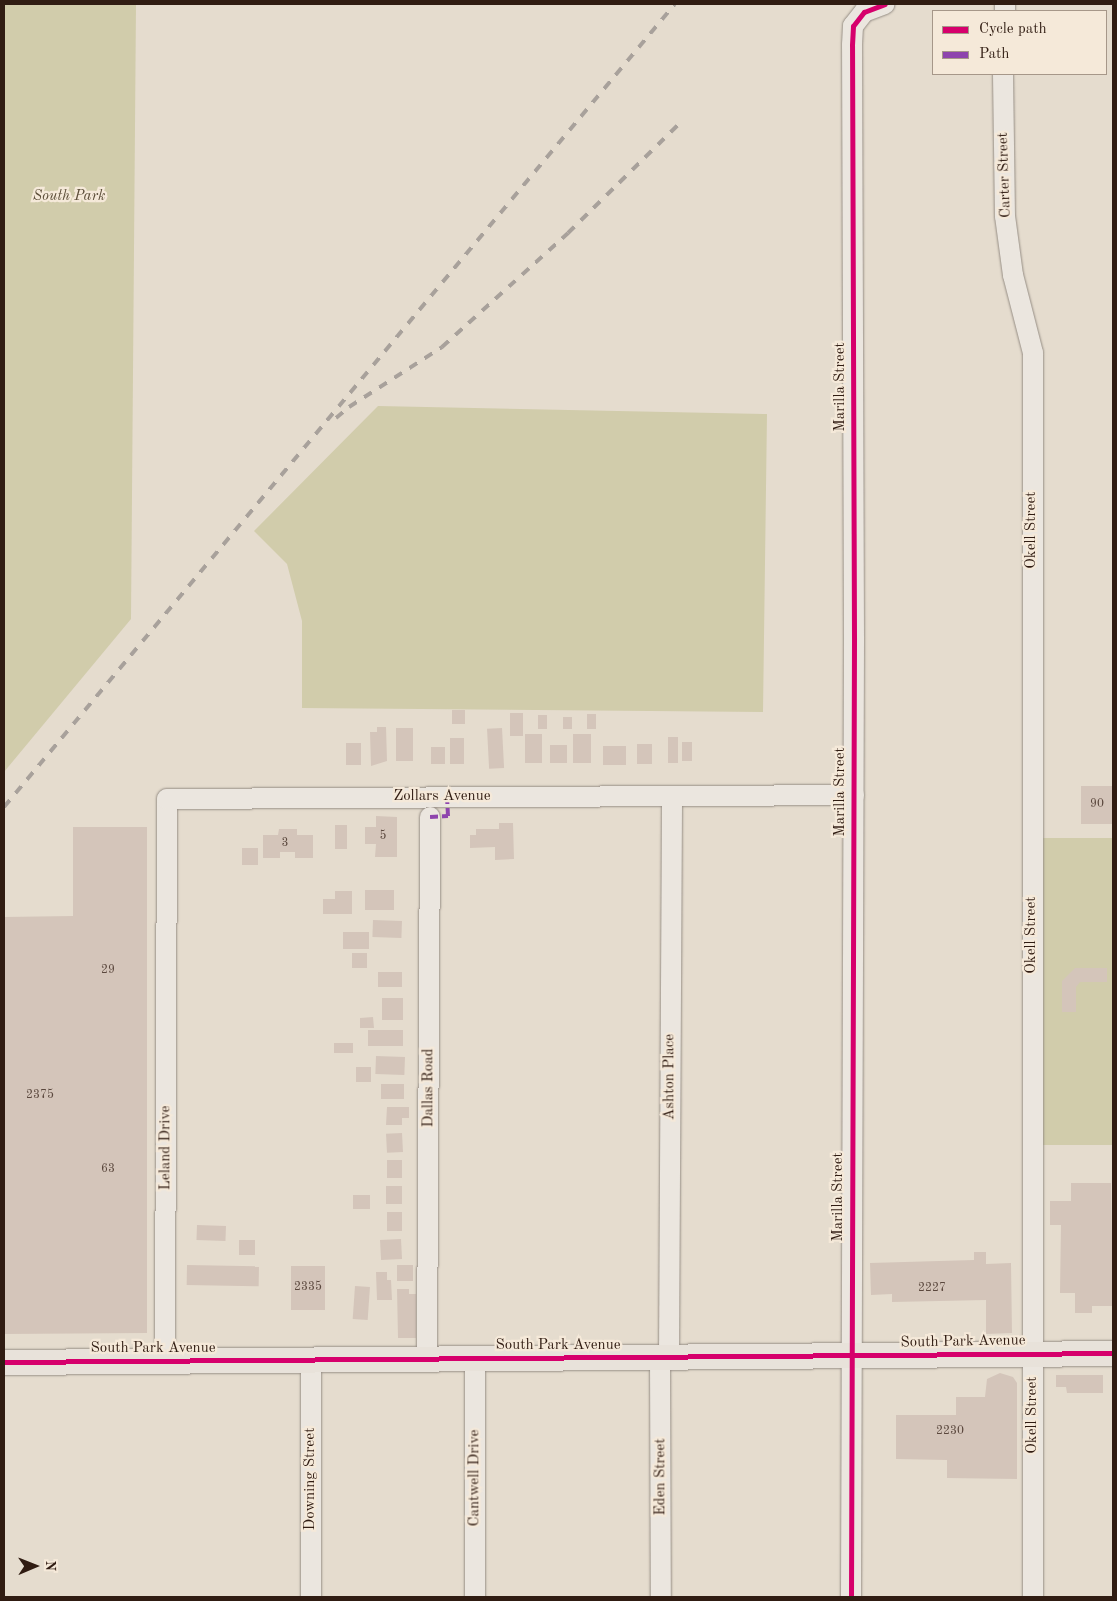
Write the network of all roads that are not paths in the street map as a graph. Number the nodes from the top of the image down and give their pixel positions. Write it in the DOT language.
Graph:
graph roads {
  1 [pos="884,4"];
  2 [pos="1003,75"];
  3 [pos="1013,275"];
  4 [pos="854,795"];
  5 [pos="672,796"];
  6 [pos="430,817"];
  7 [pos="167,935"];
  8 [pos="1113,1353"];
  9 [pos="1032,1354"];
  10 [pos="851,1356"];
  11 [pos="664,1358"];
  12 [pos="475,1359"];
  13 [pos="311,1360"];
  14 [pos="427,1360"];
  15 [pos="165,1361"];
  16 [pos="4,1362"];
  17 [pos="310,1597"];
  18 [pos="475,1597"];
  19 [pos="661,1597"];
  20 [pos="851,1597"];
  21 [pos="1033,1597"];
  1 -- 4 [label="street, Marilla Street"];
  2 -- 3 [label="street, Carter Street"];
  3 -- 9 [label="street, Okell Street"];
  4 -- 5 [label="street, Zollars Avenue"];
  4 -- 10 [label="street, Marilla Street"];
  5 -- 7 [label="street, Zollars Avenue"];
  5 -- 11 [label="street, Ashton Place"];
  6 -- 14 [label="street, Dallas Road"];
  7 -- 15 [label="street, Leland Drive"];
  8 -- 9 [label="main road, South Park Avenue"];
  9 -- 10 [label="main road, South Park Avenue"];
  9 -- 21 [label="street, Okell Street"];
  10 -- 11 [label="main road, South Park Avenue"];
  10 -- 20 [label="street, Marilla Street"];
  11 -- 12 [label="main road, South Park Avenue"];
  11 -- 19 [label="street, Eden Street"];
  12 -- 14 [label="main road, South Park Avenue"];
  12 -- 18 [label="street, Cantwell Drive"];
  13 -- 14 [label="main road, South Park Avenue"];
  13 -- 15 [label="main road, South Park Avenue"];
  13 -- 17 [label="street, Downing Street"];
  15 -- 16 [label="main road, South Park Avenue"];
}
